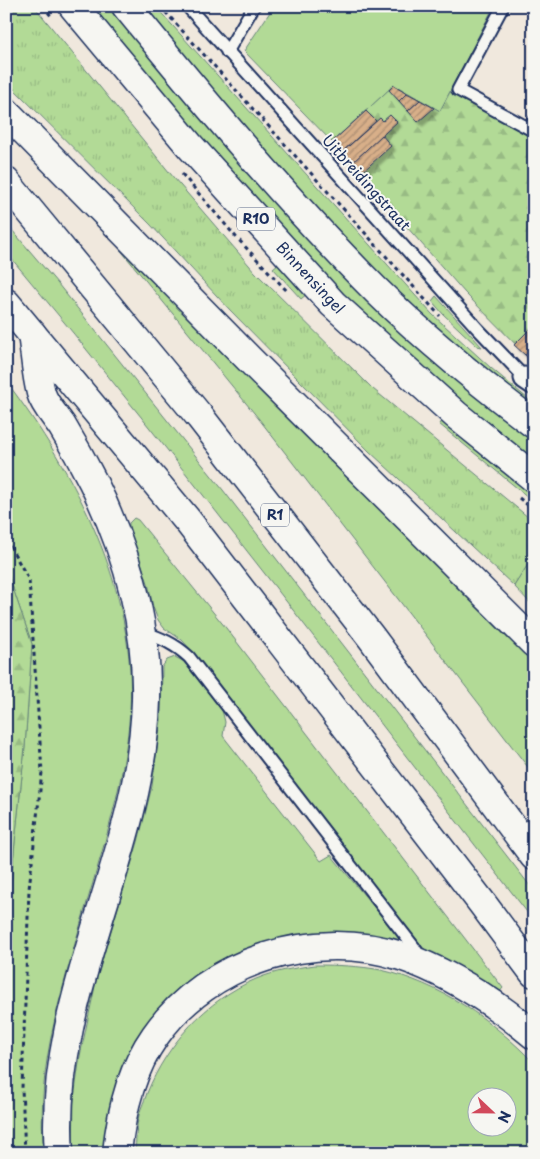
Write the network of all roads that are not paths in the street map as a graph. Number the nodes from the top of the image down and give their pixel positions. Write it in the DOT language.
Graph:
graph roads {
  1 [pos="73,6"];
  2 [pos="126,6"];
  3 [pos="187,6"];
  4 [pos="254,6"];
  5 [pos="503,6"];
  6 [pos="227,52"];
  7 [pos="6,112"];
  8 [pos="534,122"];
  9 [pos="6,182"];
  10 [pos="6,303"];
  11 [pos="32,334"];
  12 [pos="530,381"];
  13 [pos="534,424"];
  14 [pos="534,478"];
  15 [pos="142,631"];
  16 [pos="534,643"];
  17 [pos="534,856"];
  18 [pos="425,965"];
  19 [pos="534,973"];
  20 [pos="534,1035"];
  21 [pos="59,1153"];
  22 [pos="117,1153"];
  1 -- 14 [label="main road, Binnensingel / R10"];
  2 -- 13 [label="main road, R10"];
  3 -- 6 [label="lane, Uitbreidingstraat"];
  4 -- 6 [label="lane"];
  5 -- 8 [label="lane"];
  6 -- 12 [label="lane, Uitbreidingstraat"];
  7 -- 16 [label="main road"];
  9 -- 17 [label="main road, R1"];
  10 -- 11 [label="main road"];
  11 -- 15 [label="main road"];
  11 -- 19 [label="main road"];
  15 -- 18 [label="lane"];
  15 -- 21 [label="main road"];
  18 -- 20 [label="main road"];
  18 -- 22 [label="main road"];
}
